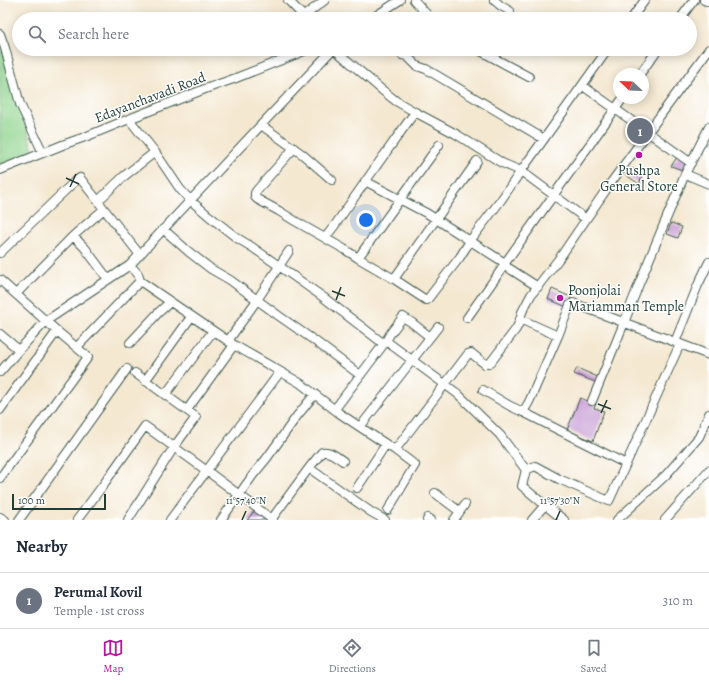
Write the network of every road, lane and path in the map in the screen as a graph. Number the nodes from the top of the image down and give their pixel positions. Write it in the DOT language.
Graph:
graph roads {
  1 [pos="288,0"];
  2 [pos="324,0"];
  3 [pos="400,0"];
  4 [pos="414,0"];
  5 [pos="494,0"];
  6 [pos="645,0"];
  7 [pos="694,0"];
  8 [pos="704,0"];
  9 [pos="709,2"];
  10 [pos="510,11"];
  11 [pos="299,12"];
  12 [pos="311,12"];
  13 [pos="382,12"];
  14 [pos="425,12"];
  15 [pos="636,12"];
  16 [pos="685,12"];
  17 [pos="0,34"];
  18 [pos="709,49"];
  19 [pos="291,56"];
  20 [pos="326,56"];
  21 [pos="341,56"];
  22 [pos="407,56"];
  23 [pos="490,56"];
  24 [pos="603,56"];
  25 [pos="653,56"];
  26 [pos="644,68"];
  27 [pos="529,77"];
  28 [pos="582,86"];
  29 [pos="619,104"];
  30 [pos="615,109"];
  31 [pos="415,112"];
  32 [pos="129,119"];
  33 [pos="261,125"];
  34 [pos="709,127"];
  35 [pos="648,132"];
  36 [pos="544,139"];
  37 [pos="439,145"];
  38 [pos="294,148"];
  39 [pos="155,152"];
  40 [pos="43,153"];
  41 [pos="477,161"];
  42 [pos="691,162"];
  43 [pos="0,170"];
  44 [pos="521,171"];
  45 [pos="685,174"];
  46 [pos="332,180"];
  47 [pos="365,181"];
  48 [pos="709,184"];
  49 [pos="554,196"];
  50 [pos="190,200"];
  51 [pos="401,200"];
  52 [pos="98,201"];
  53 [pos="104,209"];
  54 [pos="586,218"];
  55 [pos="436,219"];
  56 [pos="163,229"];
  57 [pos="73,236"];
  58 [pos="325,238"];
  59 [pos="470,241"];
  60 [pos="289,251"];
  61 [pos="0,253"];
  62 [pos="140,255"];
  63 [pos="358,258"];
  64 [pos="709,262"];
  65 [pos="504,263"];
  66 [pos="130,265"];
  67 [pos="280,267"];
  68 [pos="108,279"];
  69 [pos="394,279"];
  70 [pos="0,280"];
  71 [pos="140,281"];
  72 [pos="538,286"];
  73 [pos="16,294"];
  74 [pos="257,300"];
  75 [pos="170,302"];
  76 [pos="521,315"];
  77 [pos="192,317"];
  78 [pos="467,318"];
  79 [pos="46,321"];
  80 [pos="624,323"];
  81 [pos="438,327"];
  82 [pos="56,330"];
  83 [pos="213,331"];
  84 [pos="0,334"];
  85 [pos="558,336"];
  86 [pos="430,337"];
  87 [pos="385,342"];
  88 [pos="130,343"];
  89 [pos="231,343"];
  90 [pos="678,343"];
  91 [pos="76,348"];
  92 [pos="19,350"];
  93 [pos="709,355"];
  94 [pos="412,360"];
  95 [pos="127,369"];
  96 [pos="0,372"];
  97 [pos="280,372"];
  98 [pos="135,373"];
  99 [pos="360,375"];
  100 [pos="146,380"];
  101 [pos="445,384"];
  102 [pos="483,390"];
  103 [pos="315,394"];
  104 [pos="165,395"];
  105 [pos="592,401"];
  106 [pos="335,409"];
  107 [pos="0,410"];
  108 [pos="187,410"];
  109 [pos="523,412"];
  110 [pos="709,416"];
  111 [pos="360,427"];
  112 [pos="386,444"];
  113 [pos="174,447"];
  114 [pos="395,450"];
  115 [pos="343,461"];
  116 [pos="626,464"];
  117 [pos="309,468"];
  118 [pos="208,470"];
  119 [pos="526,470"];
  120 [pos="709,470"];
  121 [pos="0,478"];
  122 [pos="357,488"];
  123 [pos="435,493"];
  124 [pos="239,494"];
  125 [pos="465,504"];
  126 [pos="544,505"];
  127 [pos="388,510"];
  128 [pos="460,511"];
  129 [pos="0,517"];
  130 [pos="4,520"];
  131 [pos="19,520"];
  132 [pos="77,520"];
  133 [pos="128,520"];
  134 [pos="170,520"];
  135 [pos="220,520"];
  136 [pos="272,520"];
  137 [pos="385,520"];
  138 [pos="427,520"];
  139 [pos="431,520"];
  140 [pos="454,520"];
  141 [pos="532,520"];
  142 [pos="564,520"];
  143 [pos="617,520"];
  144 [pos="665,520"];
  1 -- 11 [label="street"];
  2 -- 12 [label="street"];
  3 -- 13 [label="street"];
  4 -- 14 [label="street"];
  5 -- 10 [label="street"];
  6 -- 15 [label="street"];
  7 -- 16 [label="street"];
  8 -- 9 [label="street"];
  17 -- 40 [label="street"];
  18 -- 35 [label="street"];
  19 -- 32 [label="street, Edayanchavadi Road"];
  20 -- 33 [label="street"];
  21 -- 31 [label="street"];
  22 -- 36 [label="street"];
  23 -- 27 [label="street"];
  24 -- 28 [label="street"];
  25 -- 26 [label="street"];
  28 -- 30 [label="street"];
  28 -- 36 [label="street"];
  29 -- 30 [label="street"];
  30 -- 35 [label="street"];
  30 -- 49 [label="street"];
  31 -- 44 [label="street"];
  31 -- 47 [label="street"];
  32 -- 39 [label="street"];
  32 -- 40 [label="street, Edayanchavadi Road"];
  33 -- 38 [label="street"];
  33 -- 50 [label="street"];
  34 -- 42 [label="street"];
  35 -- 42 [label="street"];
  35 -- 54 [label="street"];
  36 -- 44 [label="street"];
  37 -- 51 [label="street"];
  38 -- 46 [label="street"];
  38 -- 58 [label="street"];
  39 -- 50 [label="street"];
  39 -- 52 [label="street"];
  40 -- 43 [label="street, Edayanchavadi Road"];
  41 -- 55 [label="street"];
  42 -- 45 [label="street"];
  44 -- 49 [label="street"];
  44 -- 59 [label="street"];
  45 -- 48 [label="street"];
  45 -- 80 [label="street"];
  47 -- 51 [label="street"];
  47 -- 58 [label="street"];
  49 -- 54 [label="street"];
  49 -- 65 [label="street"];
  50 -- 56 [label="street"];
  50 -- 67 [label="street"];
  51 -- 55 [label="street"];
  51 -- 63 [label="street"];
  52 -- 53 [label="street"];
  52 -- 61 [label="street"];
  53 -- 57 [label="street"];
  53 -- 62 [label="street"];
  54 -- 72 [label="street"];
  55 -- 59 [label="street"];
  55 -- 69 [label="street"];
  56 -- 62 [label="street"];
  56 -- 74 [label="street"];
  57 -- 68 [label="street"];
  57 -- 73 [label="street"];
  58 -- 63 [label="street"];
  59 -- 65 [label="street"];
  59 -- 69 [label="street"];
  60 -- 67 [label="street"];
  62 -- 66 [label="street"];
  63 -- 69 [label="street"];
  64 -- 90 [label="street"];
  65 -- 72 [label="street"];
  65 -- 78 [label="street"];
  66 -- 68 [label="street"];
  66 -- 71 [label="street"];
  67 -- 74 [label="street"];
  67 -- 87 [label="street"];
  68 -- 79 [label="street"];
  70 -- 73 [label="street"];
  71 -- 75 [label="street"];
  71 -- 91 [label="street"];
  72 -- 76 [label="street"];
  73 -- 79 [label="street"];
  74 -- 89 [label="street"];
  74 -- 99 [label="street"];
  75 -- 77 [label="street"];
  75 -- 88 [label="street"];
  76 -- 85 [label="street"];
  76 -- 101 [label="street"];
  77 -- 83 [label="street"];
  77 -- 100 [label="street"];
  79 -- 82 [label="street"];
  79 -- 92 [label="street"];
  80 -- 85 [label="street"];
  80 -- 90 [label="street"];
  80 -- 105 [label="street"];
  81 -- 86 [label="street"];
  82 -- 91 [label="street"];
  82 -- 107 [label="street"];
  83 -- 89 [label="street"];
  83 -- 104 [label="street"];
  84 -- 92 [label="street"];
  85 -- 109 [label="street"];
  86 -- 87 [label="street"];
  86 -- 94 [label="street"];
  87 -- 94 [label="street"];
  87 -- 99 [label="street"];
  89 -- 97 [label="street"];
  89 -- 108 [label="street"];
  90 -- 93 [label="street"];
  90 -- 116 [label="street"];
  91 -- 121 [label="street"];
  92 -- 96 [label="street"];
  94 -- 101 [label="street"];
  94 -- 111 [label="street"];
  95 -- 131 [label="street"];
  97 -- 103 [label="street"];
  97 -- 118 [label="street"];
  98 -- 100 [label="street"];
  99 -- 106 [label="street"];
  100 -- 104 [label="street"];
  101 -- 114 [label="street"];
  101 -- 119 [label="street"];
  102 -- 109 [label="street"];
  103 -- 106 [label="street"];
  103 -- 124 [label="street"];
  104 -- 108 [label="street"];
  106 -- 111 [label="street"];
  108 -- 113 [label="street"];
  109 -- 116 [label="street"];
  110 -- 143 [label="street"];
  111 -- 112 [label="street"];
  112 -- 114 [label="street"];
  112 -- 122 [label="street"];
  113 -- 118 [label="street"];
  113 -- 132 [label="street"];
  113 -- 133 [label="street"];
  114 -- 127 [label="street"];
  115 -- 117 [label="street"];
  116 -- 119 [label="street"];
  117 -- 136 [label="street"];
  117 -- 137 [label="street"];
  118 -- 124 [label="street"];
  118 -- 134 [label="street"];
  119 -- 126 [label="street"];
  120 -- 144 [label="street"];
  123 -- 128 [label="street"];
  124 -- 135 [label="street"];
  124 -- 136 [label="street"];
  125 -- 128 [label="street"];
  126 -- 141 [label="street"];
  126 -- 142 [label="street"];
  128 -- 140 [label="street"];
  129 -- 130 [label="street"];
  138 -- 139 [label="street"];
}
